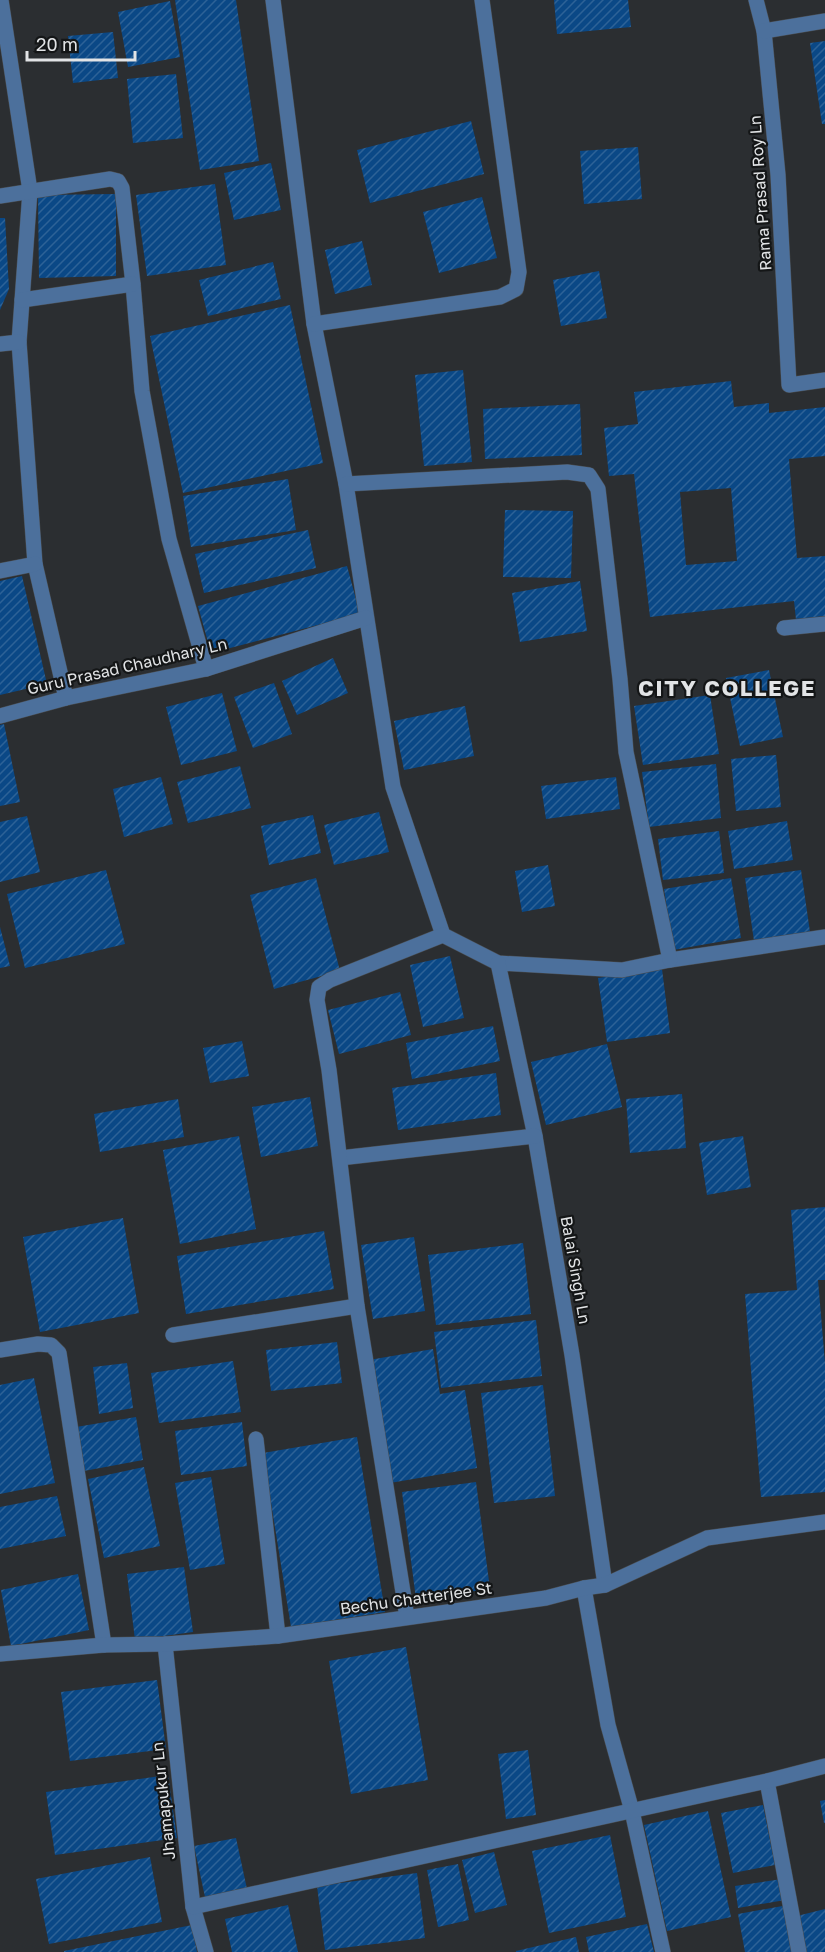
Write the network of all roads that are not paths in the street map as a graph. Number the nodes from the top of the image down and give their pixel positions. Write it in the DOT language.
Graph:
graph roads {
  1 [pos="1,0"];
  2 [pos="273,0"];
  3 [pos="482,0"];
  4 [pos="756,0"];
  5 [pos="825,21"];
  6 [pos="764,31"];
  7 [pos="30,190"];
  8 [pos="0,196"];
  9 [pos="133,284"];
  10 [pos="22,300"];
  11 [pos="314,324"];
  12 [pos="19,342"];
  13 [pos="0,344"];
  14 [pos="825,380"];
  15 [pos="346,484"];
  16 [pos="35,564"];
  17 [pos="0,572"];
  18 [pos="366,618"];
  19 [pos="825,624"];
  20 [pos="784,628"];
  21 [pos="206,669"];
  22 [pos="66,698"];
  23 [pos="0,716"];
  24 [pos="443,935"];
  25 [pos="825,937"];
  26 [pos="670,960"];
  27 [pos="498,963"];
  28 [pos="535,1136"];
  29 [pos="340,1158"];
  30 [pos="357,1306"];
  31 [pos="173,1335"];
  32 [pos="0,1350"];
  33 [pos="256,1439"];
  34 [pos="825,1522"];
  35 [pos="605,1585"];
  36 [pos="584,1588"];
  37 [pos="407,1617"];
  38 [pos="278,1636"];
  39 [pos="165,1644"];
  40 [pos="104,1645"];
  41 [pos="0,1654"];
  42 [pos="825,1766"];
  43 [pos="767,1781"];
  44 [pos="632,1811"];
  45 [pos="193,1907"];
  46 [pos="206,1952"];
  47 [pos="663,1952"];
  48 [pos="799,1952"];
  1 -- 7 [label="street"];
  2 -- 11 [label="street"];
  3 -- 11 [label="street"];
  4 -- 6 [label="street, Rama Prasad Roy Ln"];
  5 -- 6 [label="street"];
  6 -- 14 [label="street, Rama Prasad Roy Ln"];
  7 -- 8 [label="street"];
  7 -- 9 [label="street"];
  7 -- 10 [label="street"];
  9 -- 10 [label="street"];
  9 -- 21 [label="street"];
  10 -- 12 [label="street"];
  11 -- 15 [label="street"];
  12 -- 13 [label="street"];
  12 -- 16 [label="street"];
  15 -- 18 [label="street"];
  15 -- 26 [label="street"];
  16 -- 17 [label="street"];
  16 -- 22 [label="street"];
  18 -- 21 [label="street, Guru Prasad Chaudhary Ln"];
  18 -- 24 [label="street"];
  19 -- 20 [label="street"];
  21 -- 22 [label="street, Guru Prasad Chaudhary Ln"];
  22 -- 23 [label="street, Guru Prasad Chaudhary Ln"];
  24 -- 27 [label="street"];
  24 -- 29 [label="street"];
  25 -- 26 [label="street"];
  26 -- 27 [label="street"];
  27 -- 28 [label="street, Balai Singh Ln"];
  28 -- 29 [label="street"];
  28 -- 35 [label="street, Balai Singh Ln"];
  29 -- 30 [label="street"];
  30 -- 31 [label="street"];
  30 -- 37 [label="street"];
  32 -- 40 [label="street"];
  33 -- 38 [label="street"];
  34 -- 35 [label="street, Bechu Chatterjee St"];
  35 -- 36 [label="street, Bechu Chatterjee St"];
  36 -- 37 [label="street, Bechu Chatterjee St"];
  36 -- 44 [label="street"];
  37 -- 38 [label="street, Bechu Chatterjee St"];
  38 -- 39 [label="street, Bechu Chatterjee St"];
  39 -- 40 [label="street, Bechu Chatterjee St"];
  39 -- 45 [label="street, Jhamapukur Ln"];
  40 -- 41 [label="street, Bechu Chatterjee St"];
  42 -- 43 [label="street"];
  43 -- 44 [label="street"];
  43 -- 48 [label="street"];
  44 -- 45 [label="street"];
  44 -- 47 [label="street"];
  45 -- 46 [label="street, Jhamapukur Ln"];
}
